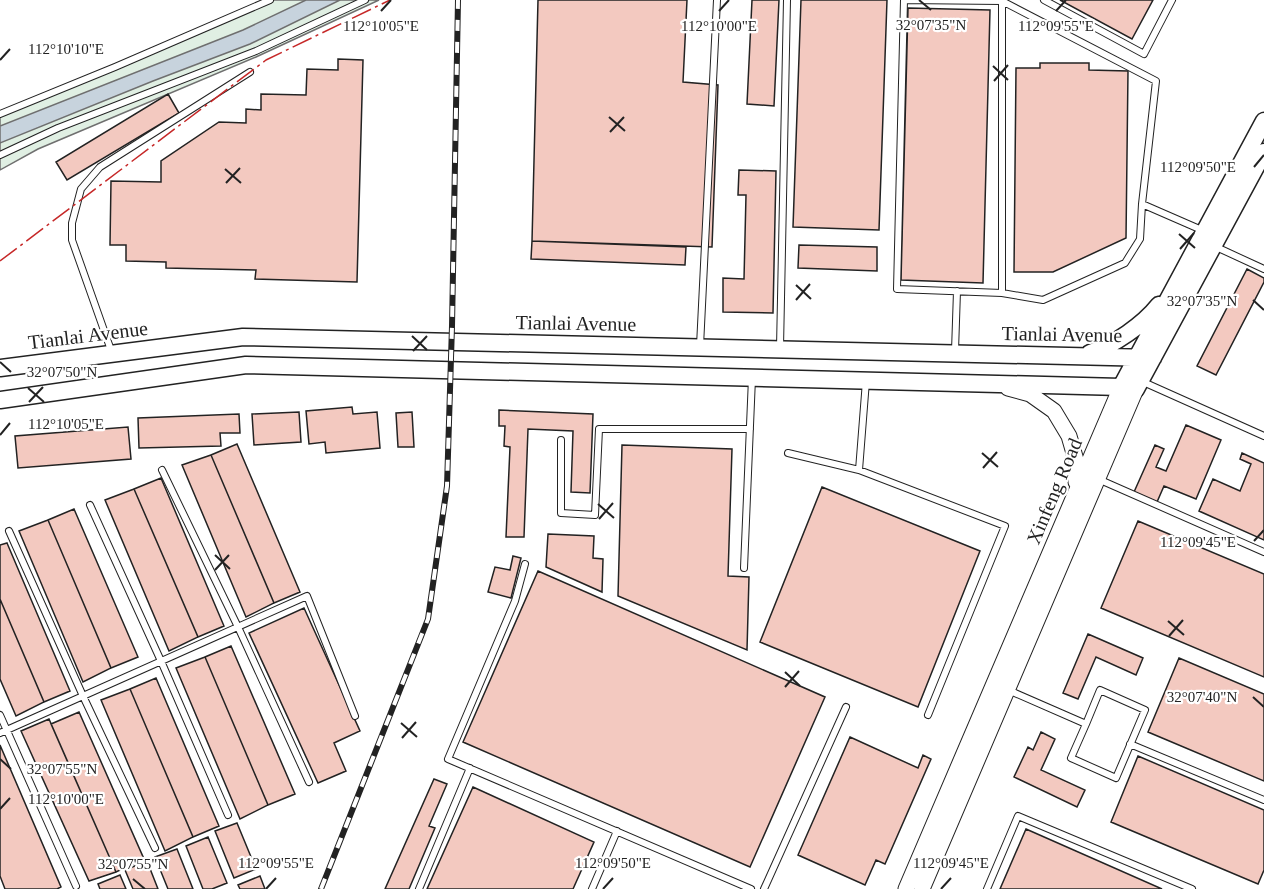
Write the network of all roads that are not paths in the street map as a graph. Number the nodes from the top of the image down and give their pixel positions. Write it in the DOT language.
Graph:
graph roads {
  1 [pos="270,0"];
  2 [pos="365,0"];
  3 [pos="717,0"];
  4 [pos="787,0"];
  5 [pos="1044,0"];
  6 [pos="1172,0"];
  7 [pos="1002,1"];
  8 [pos="250,72"];
  9 [pos="0,114"];
  10 [pos="1264,121"];
  11 [pos="1264,152"];
  12 [pos="0,155"];
  13 [pos="1142,204"];
  14 [pos="1205,231"];
  15 [pos="1213,246"];
  16 [pos="1264,269"];
  17 [pos="1178,280"];
  18 [pos="957,291"];
  19 [pos="1002,293"];
  20 [pos="700,347"];
  21 [pos="780,349"];
  22 [pos="112,353"];
  23 [pos="955,353"];
  24 [pos="1081,356"];
  25 [pos="1145,357"];
  26 [pos="0,368"];
  27 [pos="752,377"];
  28 [pos="866,380"];
  29 [pos="987,383"];
  30 [pos="1132,385"];
  31 [pos="0,400"];
  32 [pos="750,429"];
  33 [pos="1264,436"];
  34 [pos="561,440"];
  35 [pos="788,453"];
  36 [pos="162,470"];
  37 [pos="859,470"];
  38 [pos="1098,479"];
  39 [pos="1073,499"];
  40 [pos="90,505"];
  41 [pos="9,531"];
  42 [pos="1264,552"];
  43 [pos="525,564"];
  44 [pos="744,568"];
  45 [pos="238,627"];
  46 [pos="161,661"];
  47 [pos="1007,690"];
  48 [pos="83,696"];
  49 [pos="846,707"];
  50 [pos="0,715"];
  51 [pos="928,715"];
  52 [pos="355,716"];
  53 [pos="1086,724"];
  54 [pos="3,731"];
  55 [pos="1130,744"];
  56 [pos="470,768"];
  57 [pos="309,782"];
  58 [pos="1264,800"];
  59 [pos="228,815"];
  60 [pos="617,831"];
  61 [pos="154,848"];
  62 [pos="76,886"];
  63 [pos="419,889"];
  64 [pos="592,889"];
  65 [pos="751,889"];
  66 [pos="764,889"];
  67 [pos="906,889"];
  68 [pos="922,889"];
  69 [pos="987,889"];
  70 [pos="1192,889"];
  1 -- 9 [label="lane"];
  2 -- 12 [label="lane"];
  3 -- 20 [label="lane"];
  4 -- 21 [label="lane"];
  5 -- 6 [label="lane"];
  7 -- 13 [label="lane"];
  7 -- 18 [label="lane"];
  7 -- 19 [label="lane"];
  8 -- 22 [label="lane"];
  10 -- 14 [label="main road, Xinfeng Road"];
  11 -- 15 [label="main road, Xinfeng Road"];
  13 -- 14 [label="lane"];
  13 -- 19 [label="lane"];
  14 -- 17 [label="main road, Xinfeng Road"];
  15 -- 16 [label="lane"];
  15 -- 25 [label="main road, Xinfeng Road"];
  17 -- 24 [label="main road"];
  17 -- 25 [label="main road, Xinfeng Road"];
  18 -- 19 [label="lane"];
  18 -- 23 [label="lane"];
  20 -- 21 [label="main road, Tianlai Avenue"];
  20 -- 22 [label="main road, Tianlai Avenue"];
  21 -- 23 [label="main road, Tianlai Avenue"];
  22 -- 26 [label="main road, Tianlai Avenue"];
  23 -- 24 [label="main road, Tianlai Avenue"];
  24 -- 25 [label="main road, Tianlai Avenue"];
  25 -- 30 [label="main road, Xinfeng Road"];
  27 -- 28 [label="main road"];
  27 -- 31 [label="main road"];
  27 -- 32 [label="lane"];
  28 -- 29 [label="main road"];
  28 -- 37 [label="lane"];
  29 -- 30 [label="main road"];
  29 -- 39 [label="street"];
  30 -- 33 [label="lane"];
  30 -- 38 [label="street, Xinfeng Road"];
  30 -- 39 [label="street, Xinfeng Road"];
  32 -- 34 [label="lane"];
  32 -- 44 [label="lane"];
  35 -- 37 [label="lane"];
  36 -- 45 [label="lane"];
  37 -- 51 [label="lane"];
  38 -- 42 [label="lane"];
  38 -- 47 [label="street, Xinfeng Road"];
  39 -- 67 [label="street, Xinfeng Road"];
  40 -- 46 [label="lane"];
  41 -- 48 [label="lane"];
  43 -- 56 [label="lane"];
  45 -- 46 [label="lane"];
  45 -- 52 [label="lane"];
  45 -- 57 [label="lane"];
  46 -- 48 [label="lane"];
  46 -- 59 [label="lane"];
  47 -- 53 [label="lane"];
  47 -- 68 [label="street, Xinfeng Road"];
  48 -- 54 [label="lane"];
  48 -- 61 [label="lane"];
  49 -- 66 [label="lane"];
  50 -- 54 [label="lane"];
  53 -- 55 [label="lane"];
  53 -- 55 [label="lane"];
  54 -- 62 [label="lane"];
  55 -- 58 [label="lane"];
  56 -- 60 [label="lane"];
  56 -- 63 [label="lane"];
  60 -- 64 [label="lane"];
  60 -- 65 [label="lane"];
  69 -- 70 [label="lane"];
}
